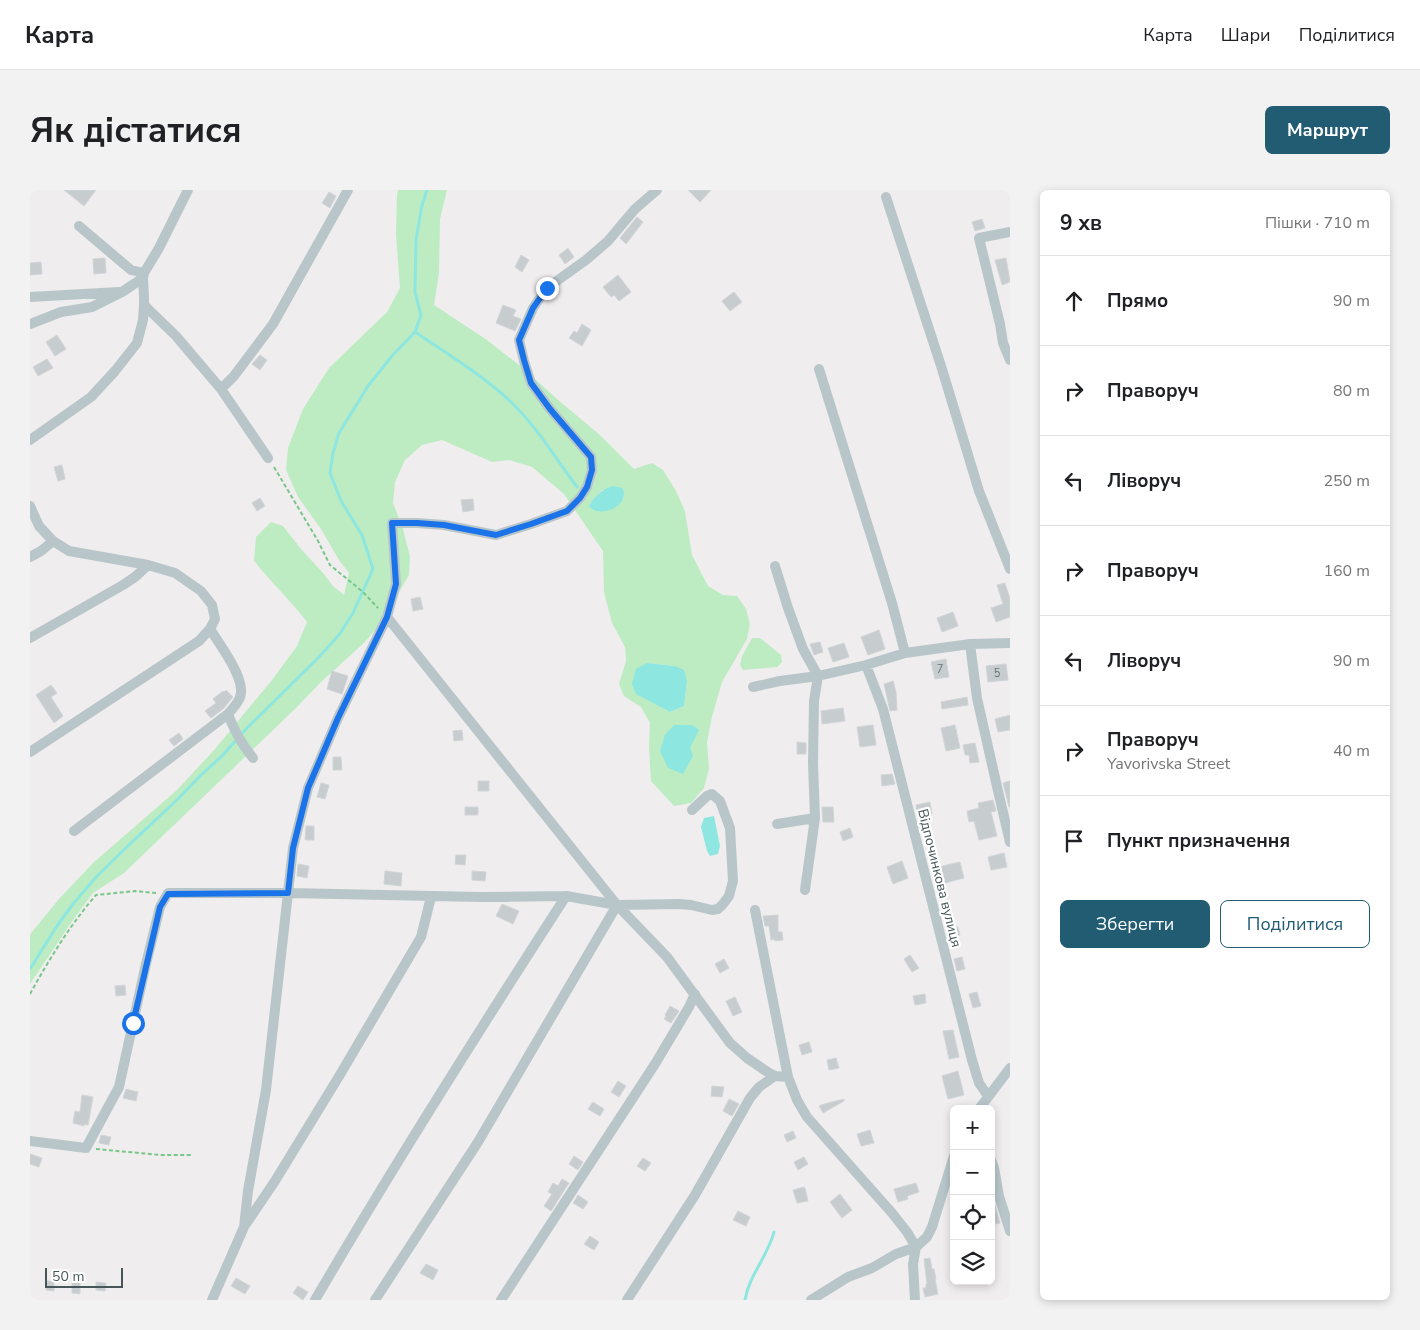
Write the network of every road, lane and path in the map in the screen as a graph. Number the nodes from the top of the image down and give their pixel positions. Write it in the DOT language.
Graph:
graph roads {
  1 [pos="188,190"];
  2 [pos="348,190"];
  3 [pos="657,190"];
  4 [pos="886,197"];
  5 [pos="79,226"];
  6 [pos="1010,232"];
  7 [pos="144,276"];
  8 [pos="122,292"];
  9 [pos="30,297"];
  10 [pos="144,305"];
  11 [pos="30,324"];
  12 [pos="1010,360"];
  13 [pos="819,368"];
  14 [pos="221,389"];
  15 [pos="30,440"];
  16 [pos="268,458"];
  17 [pos="30,506"];
  18 [pos="53,541"];
  19 [pos="30,557"];
  20 [pos="148,566"];
  21 [pos="776,566"];
  22 [pos="1010,569"];
  23 [pos="387,617"];
  24 [pos="210,628"];
  25 [pos="30,638"];
  26 [pos="1010,643"];
  27 [pos="970,644"];
  28 [pos="905,653"];
  29 [pos="866,665"];
  30 [pos="818,676"];
  31 [pos="753,687"];
  32 [pos="228,714"];
  33 [pos="30,752"];
  34 [pos="253,758"];
  35 [pos="692,810"];
  36 [pos="815,818"];
  37 [pos="777,824"];
  38 [pos="74,831"];
  39 [pos="1010,842"];
  40 [pos="805,890"];
  41 [pos="288,893"];
  42 [pos="168,894"];
  43 [pos="566,896"];
  44 [pos="431,897"];
  45 [pos="616,905"];
  46 [pos="755,910"];
  47 [pos="30,994"];
  48 [pos="695,994"];
  49 [pos="1010,1068"];
  50 [pos="775,1076"];
  51 [pos="788,1077"];
  52 [pos="988,1096"];
  53 [pos="982,1105"];
  54 [pos="30,1141"];
  55 [pos="86,1148"];
  56 [pos="191,1155"];
  57 [pos="950,1169"];
  58 [pos="995,1175"];
  59 [pos="244,1227"];
  60 [pos="1010,1231"];
  61 [pos="916,1247"];
  62 [pos="212,1300"];
  63 [pos="315,1300"];
  64 [pos="375,1300"];
  65 [pos="501,1300"];
  66 [pos="627,1300"];
  67 [pos="812,1300"];
  68 [pos="915,1300"];
  1 -- 7 [label="street"];
  2 -- 14 [label="street"];
  3 -- 23 [label="street"];
  4 -- 22 [label="street"];
  5 -- 7 [label="street"];
  6 -- 12 [label="street"];
  7 -- 8 [label="street"];
  7 -- 10 [label="street"];
  8 -- 9 [label="street"];
  8 -- 11 [label="street"];
  10 -- 14 [label="street"];
  10 -- 15 [label="street"];
  13 -- 28 [label="street"];
  14 -- 16 [label="street"];
  16 -- 23 [label="path"];
  17 -- 18 [label="street"];
  18 -- 19 [label="street"];
  18 -- 20 [label="street"];
  20 -- 24 [label="street"];
  20 -- 25 [label="street"];
  21 -- 30 [label="street"];
  23 -- 41 [label="street"];
  23 -- 45 [label="street"];
  24 -- 32 [label="street"];
  24 -- 33 [label="street"];
  26 -- 27 [label="street"];
  27 -- 28 [label="street"];
  27 -- 39 [label="street"];
  28 -- 29 [label="street"];
  29 -- 30 [label="street"];
  29 -- 52 [label="street, Відпочинкова вулиця"];
  30 -- 31 [label="street"];
  30 -- 36 [label="street"];
  32 -- 34 [label="street"];
  32 -- 38 [label="street"];
  35 -- 45 [label="street"];
  36 -- 37 [label="street"];
  36 -- 40 [label="street"];
  41 -- 42 [label="street"];
  41 -- 44 [label="street"];
  41 -- 59 [label="street"];
  42 -- 47 [label="path"];
  42 -- 55 [label="street"];
  43 -- 44 [label="street"];
  43 -- 45 [label="street"];
  43 -- 63 [label="street"];
  44 -- 59 [label="street"];
  45 -- 48 [label="street"];
  45 -- 64 [label="street"];
  46 -- 51 [label="street"];
  48 -- 50 [label="street"];
  48 -- 65 [label="street"];
  49 -- 52 [label="street"];
  50 -- 51 [label="street"];
  50 -- 66 [label="street"];
  51 -- 61 [label="street"];
  52 -- 53 [label="street"];
  54 -- 55 [label="street"];
  55 -- 56 [label="path"];
  57 -- 61 [label="street"];
  58 -- 60 [label="street"];
  59 -- 62 [label="street"];
  61 -- 67 [label="street"];
  61 -- 68 [label="street"];
}
